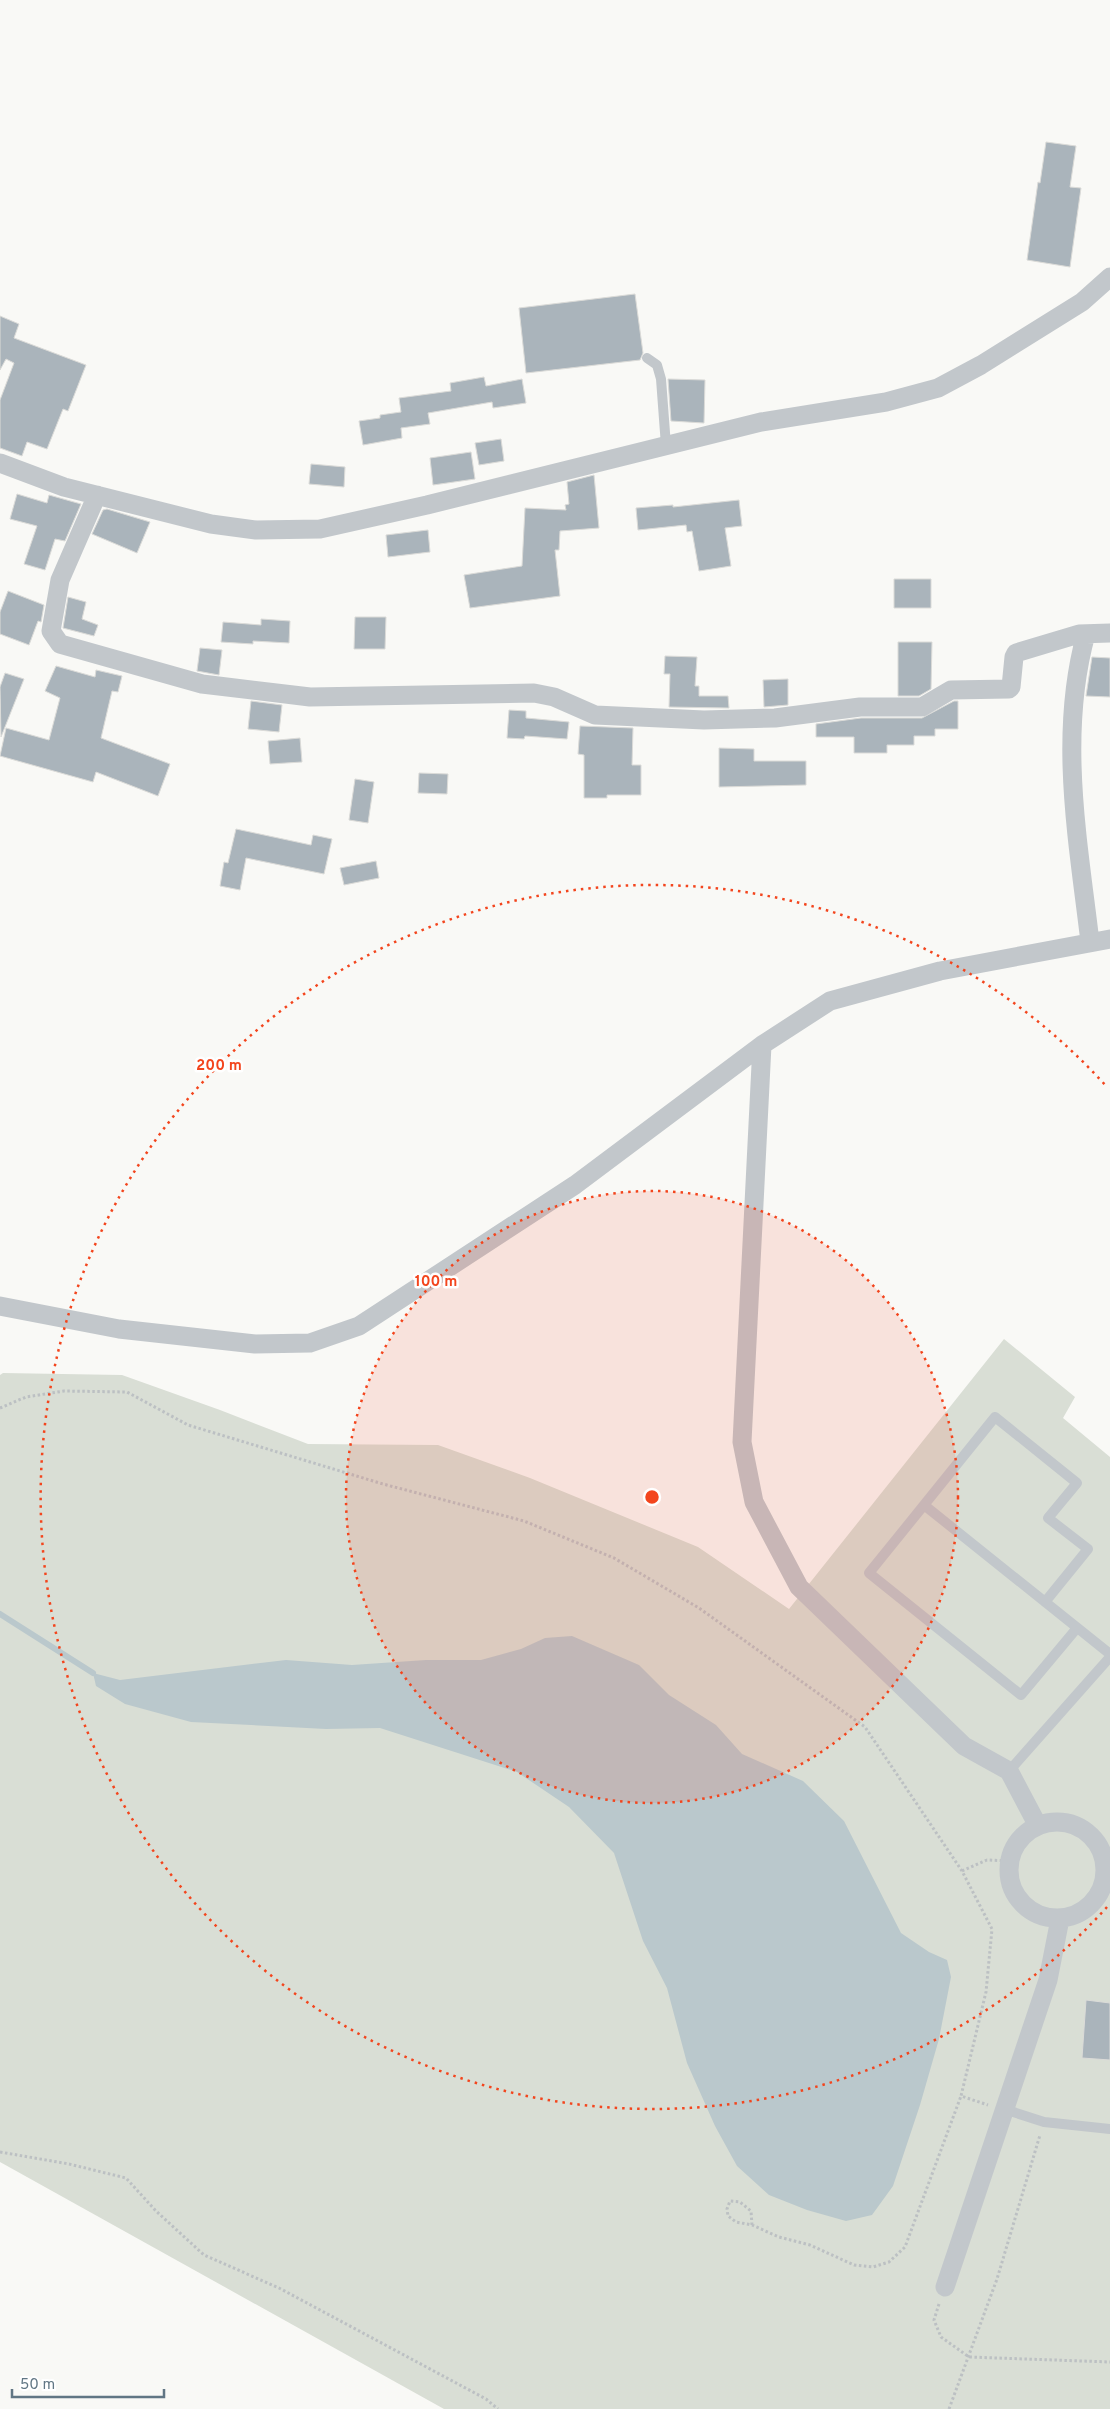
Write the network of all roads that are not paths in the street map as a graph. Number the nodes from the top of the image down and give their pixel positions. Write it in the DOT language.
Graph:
graph roads {
  1 [pos="1110,278"];
  2 [pos="647,358"];
  3 [pos="666,446"];
  4 [pos="0,463"];
  5 [pos="97,495"];
  6 [pos="1110,633"];
  7 [pos="1086,634"];
  8 [pos="1110,939"];
  9 [pos="1090,942"];
  10 [pos="762,1045"];
  11 [pos="0,1306"];
  12 [pos="924,1505"];
  13 [pos="1045,1602"];
  14 [pos="1077,1628"];
  15 [pos="1110,1656"];
  16 [pos="1009,1771"];
  17 [pos="1038,1826"];
  18 [pos="1060,1919"];
  19 [pos="1004,2109"];
  20 [pos="1110,2129"];
  21 [pos="945,2287"];
  1 -- 3 [label="street"];
  2 -- 3 [label="lane"];
  3 -- 5 [label="street"];
  4 -- 5 [label="street"];
  5 -- 7 [label="street"];
  6 -- 7 [label="street"];
  7 -- 9 [label="street"];
  8 -- 9 [label="street"];
  9 -- 10 [label="street"];
  10 -- 11 [label="street"];
  10 -- 16 [label="street"];
  12 -- 13 [label="lane"];
  12 -- 13 [label="lane"];
  12 -- 14 [label="lane"];
  13 -- 14 [label="lane"];
  14 -- 15 [label="lane"];
  15 -- 16 [label="lane"];
  16 -- 17 [label="street"];
  17 -- 18 [label="street"];
  17 -- 18 [label="street"];
  18 -- 19 [label="street"];
  19 -- 20 [label="lane"];
  19 -- 21 [label="street"];
}
